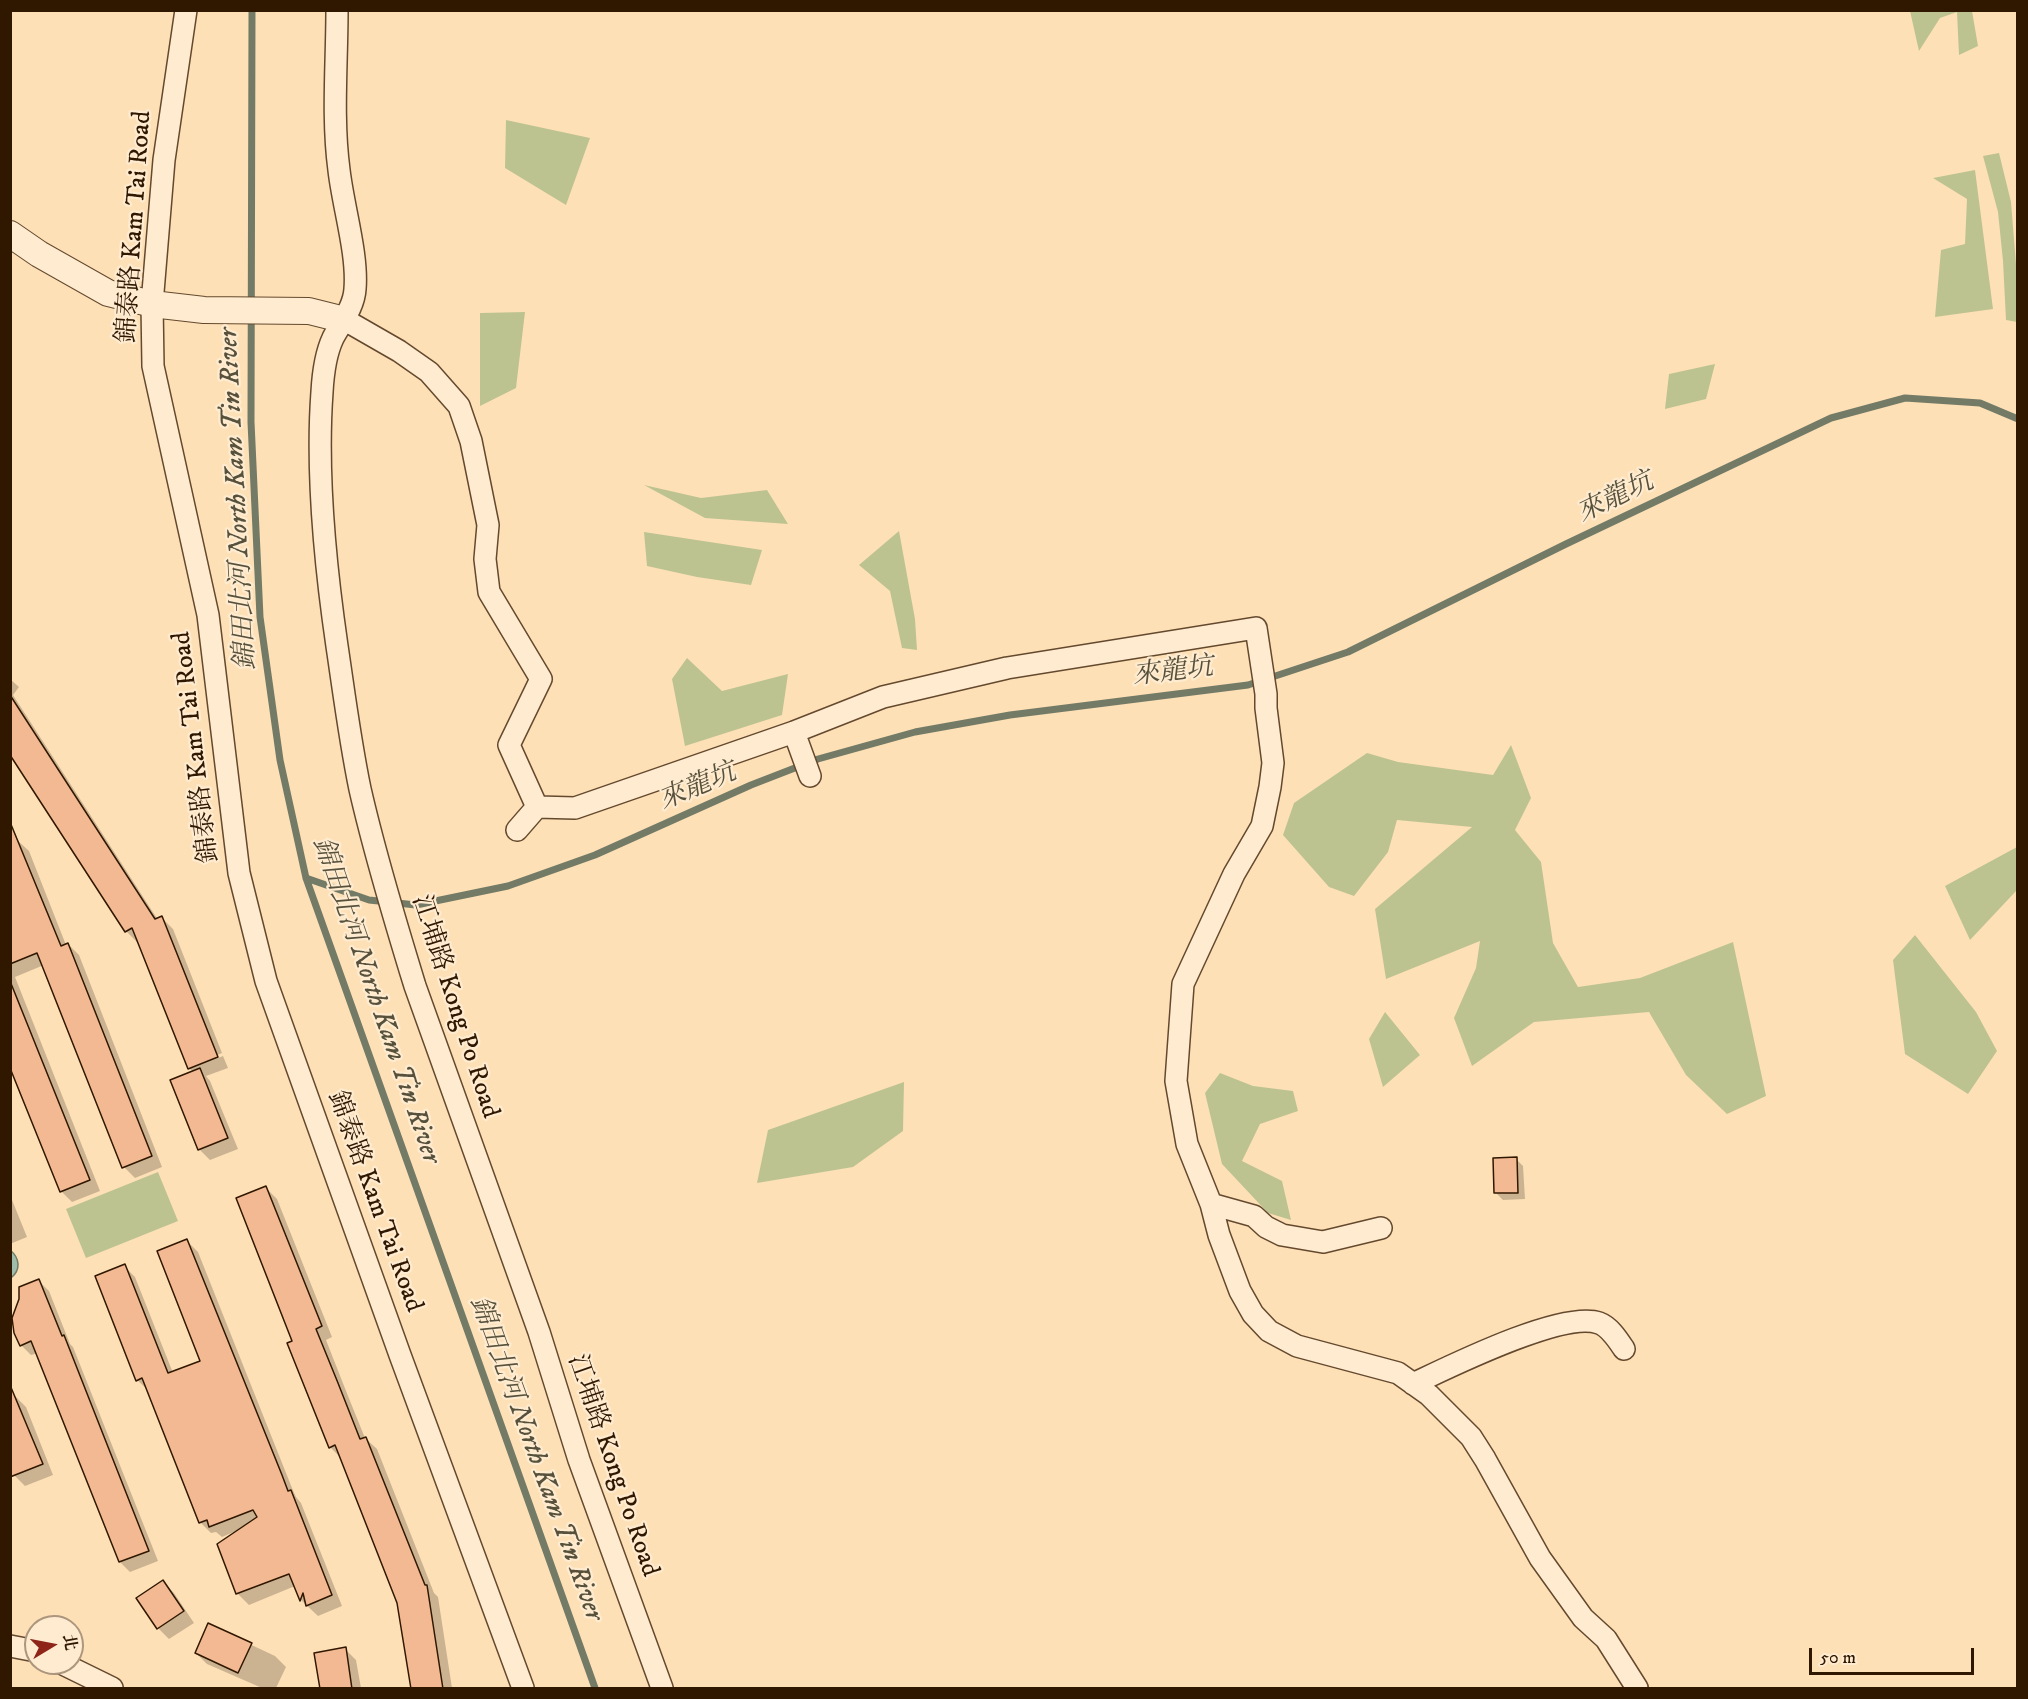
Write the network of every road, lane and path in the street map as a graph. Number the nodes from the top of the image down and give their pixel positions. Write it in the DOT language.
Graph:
graph roads {
  1 [pos="186,10"];
  2 [pos="337,10"];
  3 [pos="10,234"];
  4 [pos="152,304"];
  5 [pos="345,320"];
  6 [pos="794,732"];
  7 [pos="810,776"];
  8 [pos="537,807"];
  9 [pos="517,830"];
  10 [pos="1210,1204"];
  11 [pos="1381,1228"];
  12 [pos="1624,1349"];
  13 [pos="1413,1384"];
  14 [pos="84,1675"];
  15 [pos="112,1689"];
  16 [pos="523,1689"];
  17 [pos="662,1689"];
  18 [pos="1637,1689"];
  1 -- 4 [label="street, 錦泰路 Kam Tai Road"];
  2 -- 5 [label="street, 江埔路 Kong Po Road"];
  3 -- 4 [label="street"];
  4 -- 5 [label="street"];
  4 -- 16 [label="street, 錦泰路 Kam Tai Road"];
  5 -- 8 [label="street"];
  5 -- 17 [label="street, 江埔路 Kong Po Road"];
  6 -- 7 [label="street"];
  6 -- 8 [label="street"];
  6 -- 10 [label="street"];
  8 -- 9 [label="street"];
  10 -- 11 [label="street"];
  10 -- 13 [label="street"];
  12 -- 13 [label="street"];
  13 -- 18 [label="street"];
  14 -- 15 [label="street"];
}
